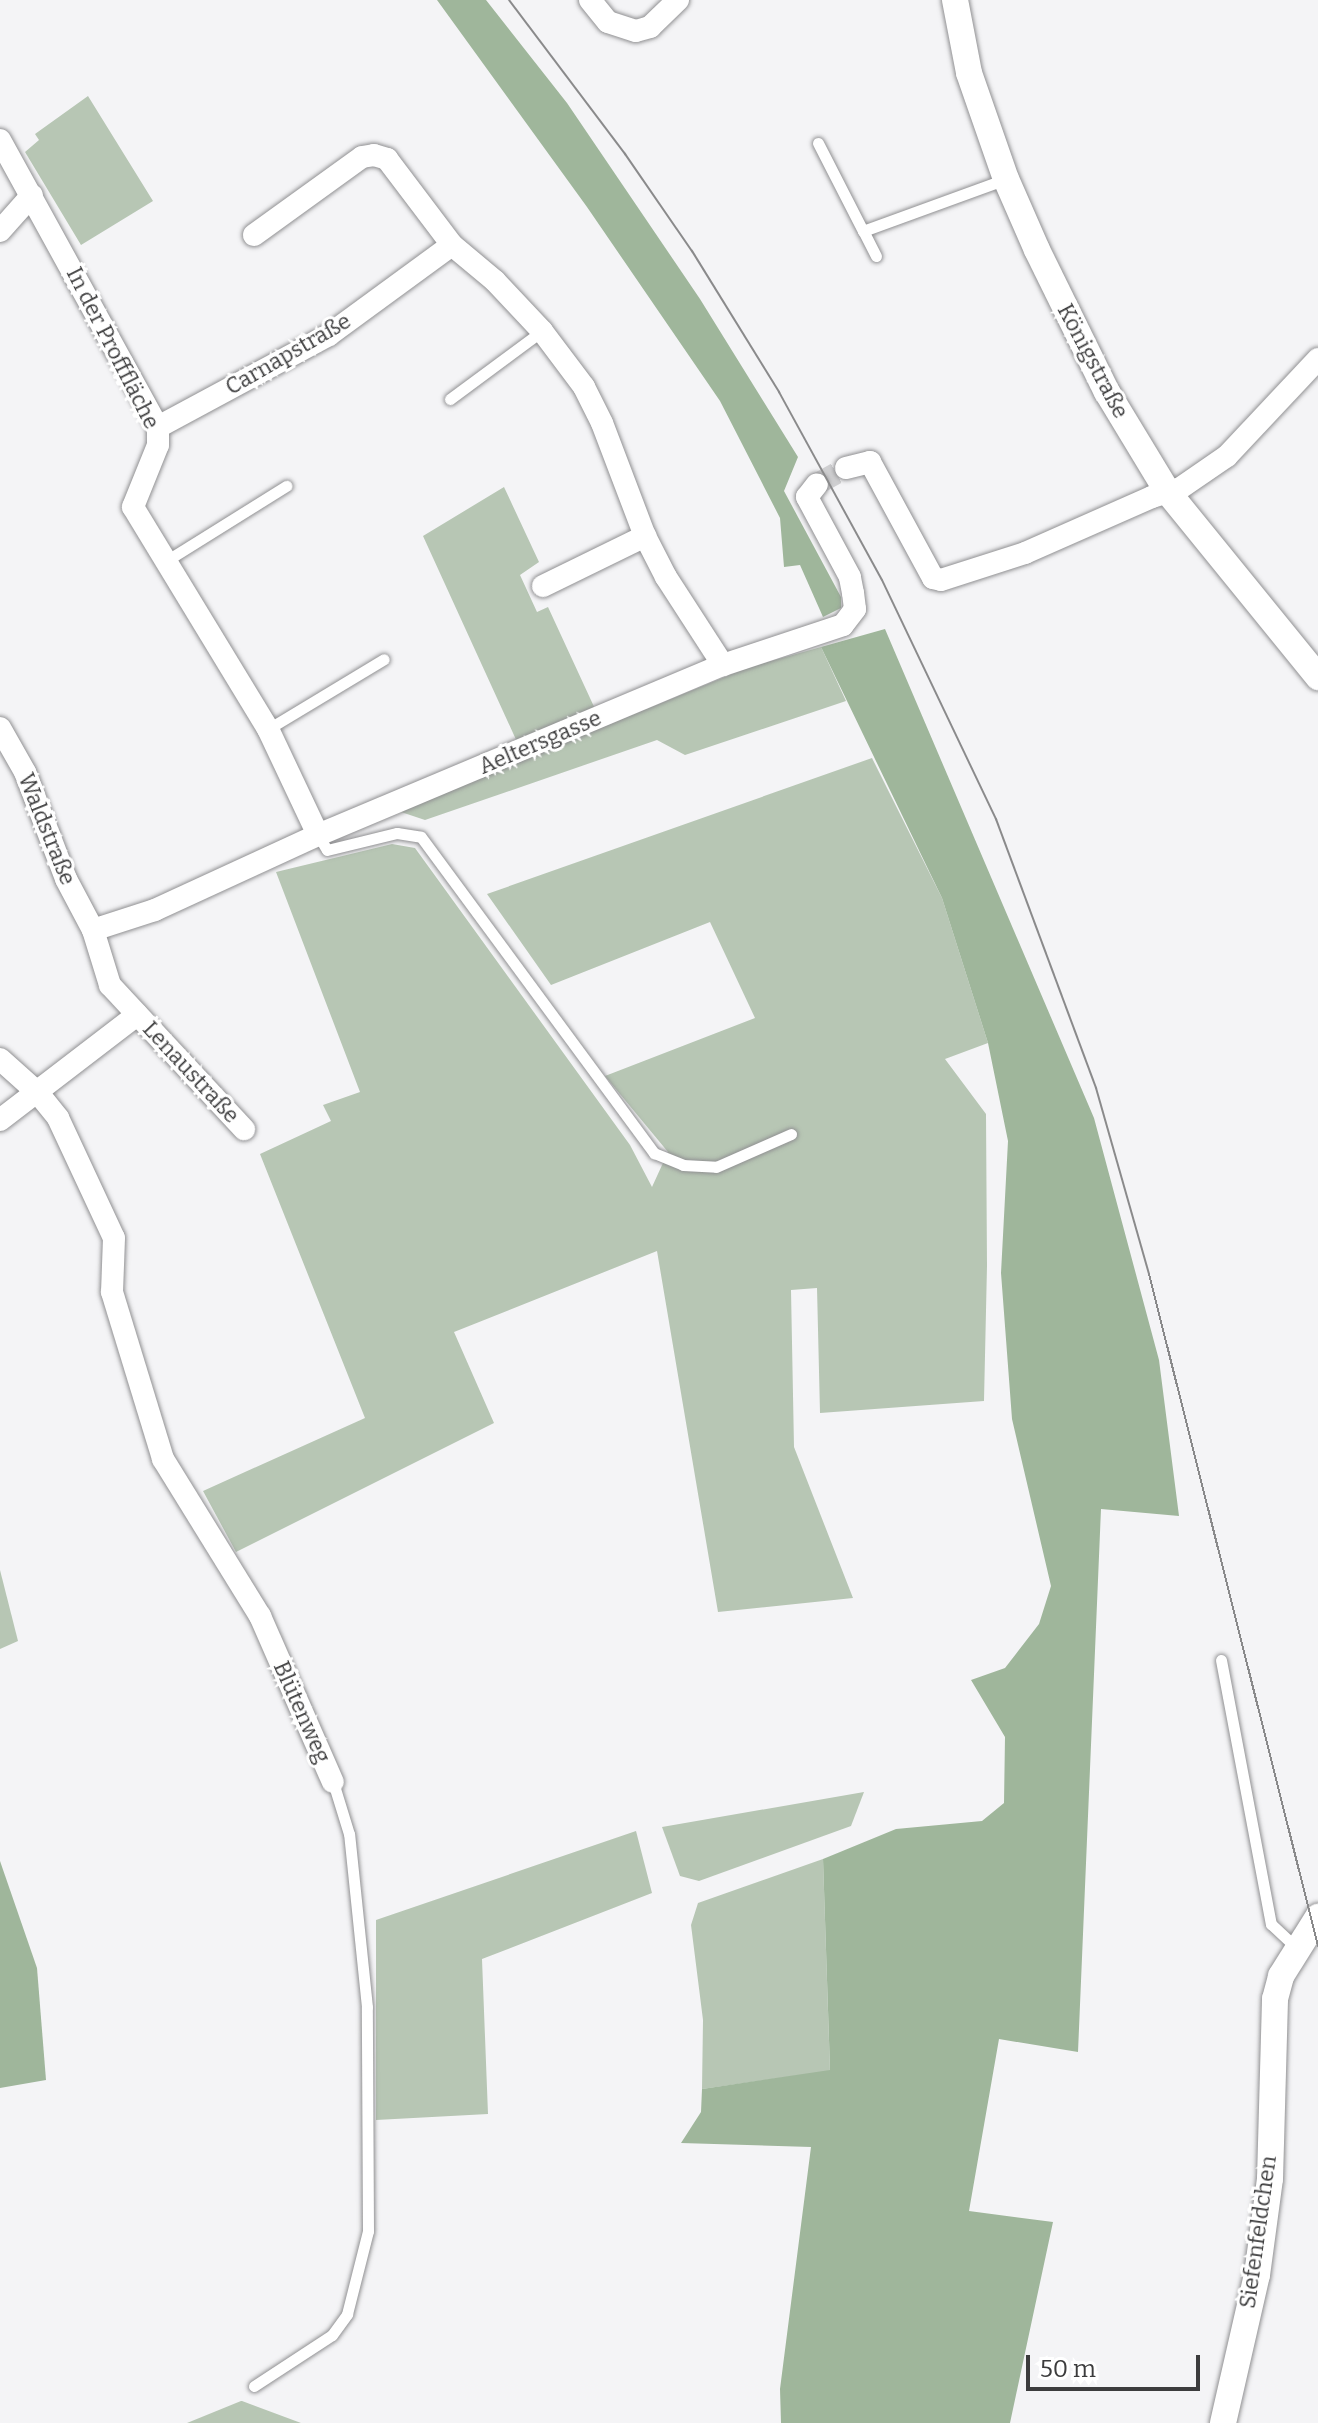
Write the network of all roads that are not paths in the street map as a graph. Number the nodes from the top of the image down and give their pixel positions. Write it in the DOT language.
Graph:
graph roads {
  1 [pos="590,0"];
  2 [pos="678,0"];
  3 [pos="955,0"];
  4 [pos="0,140"];
  5 [pos="818,143"];
  6 [pos="1006,179"];
  7 [pos="32,195"];
  8 [pos="0,231"];
  9 [pos="863,231"];
  10 [pos="254,235"];
  11 [pos="452,245"];
  12 [pos="876,256"];
  13 [pos="542,331"];
  14 [pos="1318,359"];
  15 [pos="450,399"];
  16 [pos="158,427"];
  17 [pos="846,468"];
  18 [pos="817,484"];
  19 [pos="286,486"];
  20 [pos="1167,491"];
  21 [pos="645,536"];
  22 [pos="166,561"];
  23 [pos="543,586"];
  24 [pos="384,659"];
  25 [pos="723,665"];
  26 [pos="1318,677"];
  27 [pos="0,728"];
  28 [pos="268,729"];
  29 [pos="318,835"];
  30 [pos="93,930"];
  31 [pos="137,1015"];
  32 [pos="0,1059"];
  33 [pos="38,1093"];
  34 [pos="0,1120"];
  35 [pos="244,1129"];
  36 [pos="791,1134"];
  37 [pos="1221,1660"];
  38 [pos="333,1782"];
  39 [pos="1318,1917"];
  40 [pos="1296,1947"];
  41 [pos="254,2386"];
  42 [pos="1223,2423"];
  1 -- 2 [label="street"];
  3 -- 6 [label="street, Königstraße"];
  4 -- 7 [label="street, In der Profffläche"];
  5 -- 9 [label="lane"];
  6 -- 9 [label="lane"];
  6 -- 20 [label="street, Königstraße"];
  7 -- 8 [label="street"];
  7 -- 16 [label="street, In der Profffläche"];
  9 -- 12 [label="lane"];
  10 -- 11 [label="street"];
  11 -- 13 [label="street"];
  11 -- 16 [label="street, Carnapstraße"];
  13 -- 15 [label="lane"];
  13 -- 21 [label="street"];
  14 -- 20 [label="street"];
  16 -- 22 [label="street, In der Profffläche"];
  17 -- 20 [label="street"];
  18 -- 25 [label="street, Aeltersgasse"];
  19 -- 22 [label="lane"];
  20 -- 26 [label="street, Königstraße"];
  21 -- 23 [label="street"];
  21 -- 25 [label="street"];
  22 -- 28 [label="street, In der Profffläche"];
  24 -- 28 [label="lane"];
  25 -- 29 [label="street, Aeltersgasse"];
  27 -- 30 [label="street, Waldstraße"];
  28 -- 29 [label="street, In der Profffläche"];
  29 -- 30 [label="street, Aeltersgasse"];
  29 -- 36 [label="lane"];
  30 -- 31 [label="street, Lenaustraße"];
  31 -- 33 [label="street, Lenaustraße"];
  31 -- 35 [label="street, Lenaustraße"];
  32 -- 33 [label="street, Blütenweg"];
  33 -- 34 [label="street, Lenaustraße"];
  33 -- 38 [label="street, Blütenweg"];
  37 -- 40 [label="lane"];
  38 -- 41 [label="lane, Blütenweg"];
  39 -- 40 [label="street, Siefenfeldchen"];
  40 -- 42 [label="street, Siefenfeldchen"];
}
